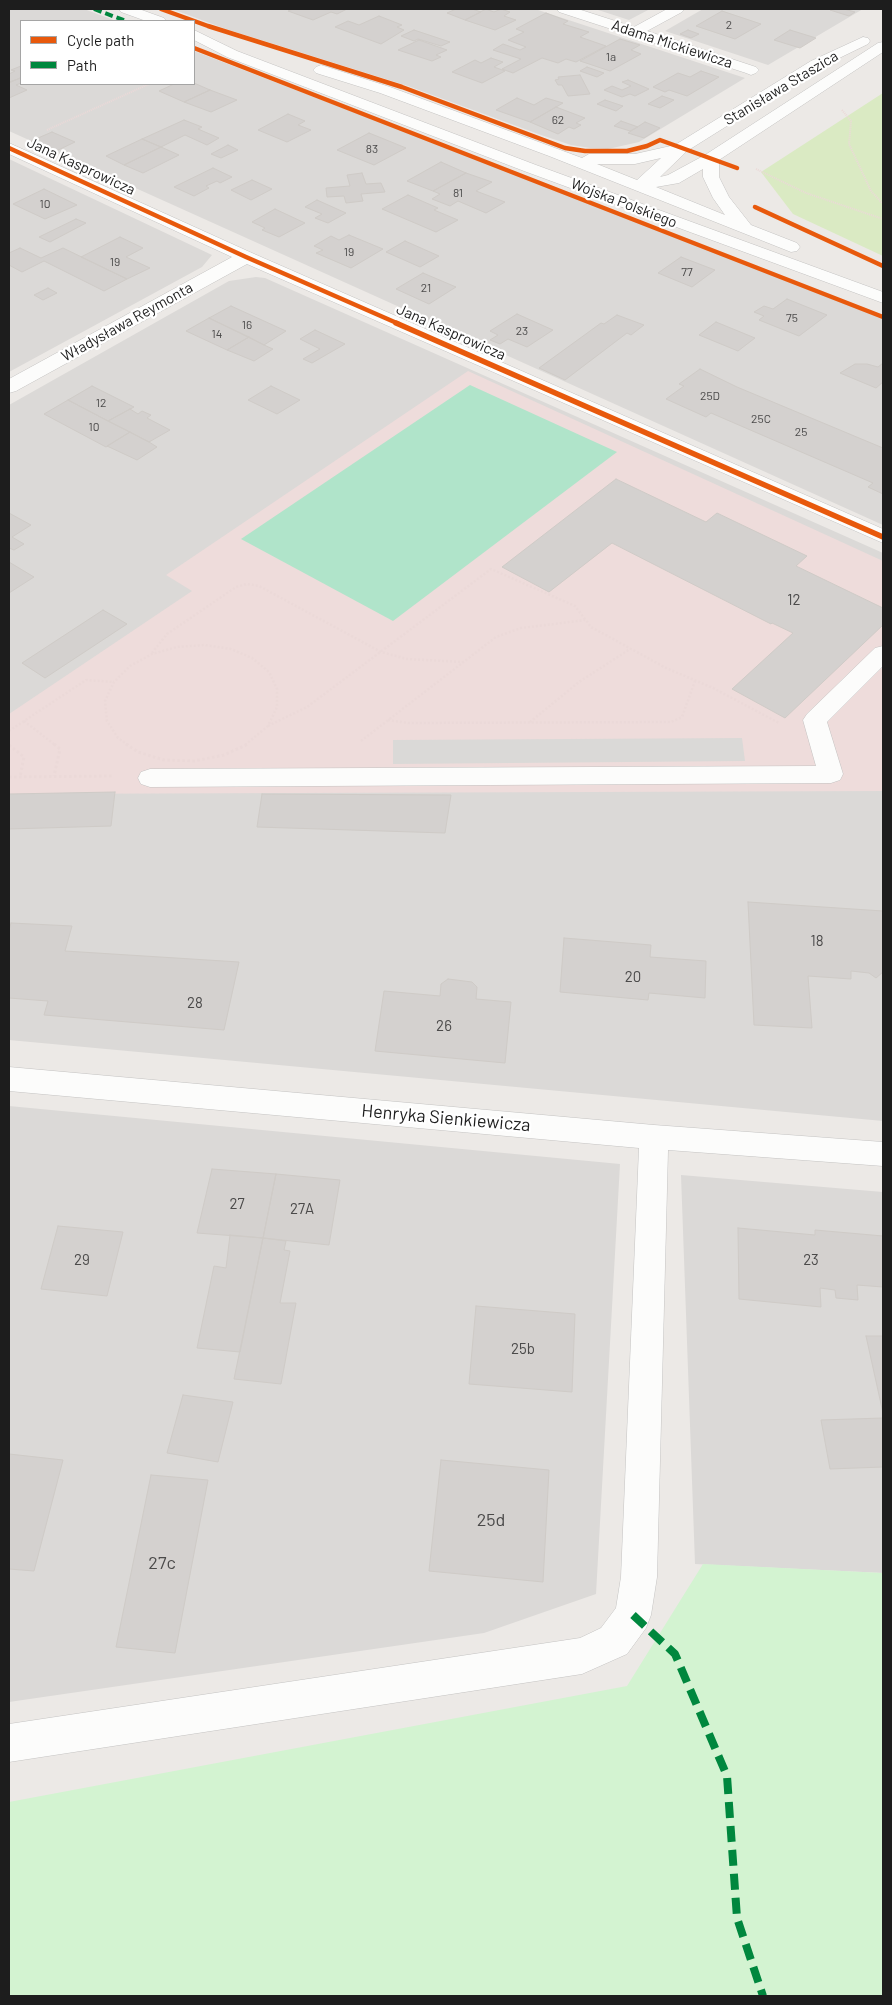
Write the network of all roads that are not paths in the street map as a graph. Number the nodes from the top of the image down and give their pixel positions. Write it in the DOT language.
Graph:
graph roads {
  1 [pos="126,9"];
  2 [pos="564,9"];
  3 [pos="677,9"];
  4 [pos="156,20"];
  5 [pos="635,32"];
  6 [pos="883,34"];
  7 [pos="196,36"];
  8 [pos="883,46"];
  9 [pos="750,70"];
  10 [pos="9,148"];
  11 [pos="681,148"];
  12 [pos="555,153"];
  13 [pos="711,158"];
  14 [pos="561,180"];
  15 [pos="640,186"];
  16 [pos="665,219"];
  17 [pos="744,227"];
  18 [pos="246,256"];
  19 [pos="883,287"];
  20 [pos="883,298"];
  21 [pos="9,386"];
  22 [pos="883,537"];
  23 [pos="883,653"];
  24 [pos="150,778"];
  25 [pos="9,1079"];
  26 [pos="654,1137"];
  27 [pos="883,1154"];
  28 [pos="9,1743"];
  1 -- 4 [label="street"];
  2 -- 5 [label="street, Adama Mickiewicza"];
  3 -- 5 [label="street"];
  5 -- 9 [label="street, Adama Mickiewicza"];
  6 -- 11 [label="street, Stanisława Staszica"];
  7 -- 12 [label="street, Wojska Polskiego"];
  7 -- 14 [label="street, Wojska Polskiego"];
  8 -- 13 [label="street, Stanisława Staszica"];
  10 -- 18 [label="street, Jana Kasprowicza"];
  11 -- 12 [label="street"];
  11 -- 15 [label="street"];
  12 -- 15 [label="street, Wojska Polskiego"];
  13 -- 15 [label="street, Stanisława Staszica"];
  13 -- 17 [label="street"];
  14 -- 15 [label="street"];
  14 -- 16 [label="street, Wojska Polskiego"];
  15 -- 16 [label="street"];
  15 -- 17 [label="street, Wojska Polskiego"];
  16 -- 20 [label="street, Wojska Polskiego"];
  17 -- 19 [label="street, Wojska Polskiego"];
  18 -- 21 [label="street, Władysława Reymonta"];
  18 -- 22 [label="street, Jana Kasprowicza"];
  23 -- 24 [label="street"];
  25 -- 26 [label="street, Henryka Sienkiewicza"];
  26 -- 27 [label="street, Henryka Sienkiewicza"];
  26 -- 28 [label="street"];
}
